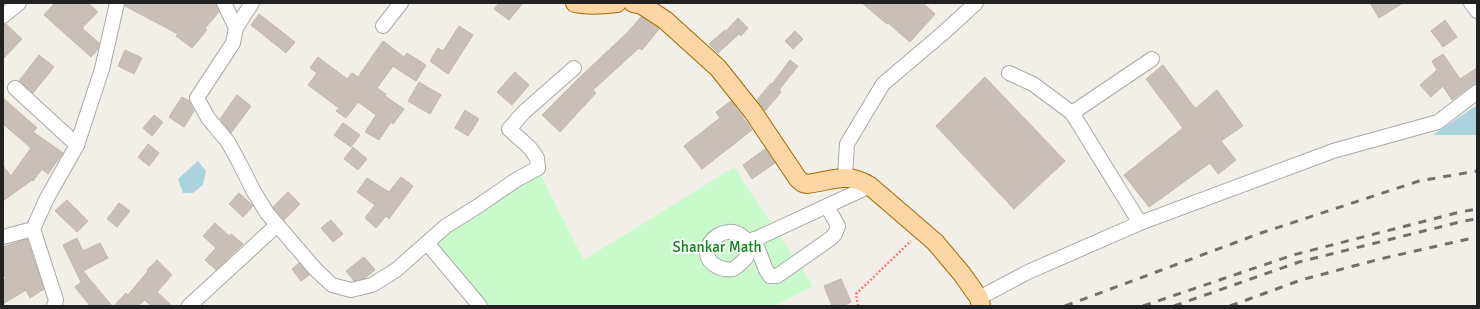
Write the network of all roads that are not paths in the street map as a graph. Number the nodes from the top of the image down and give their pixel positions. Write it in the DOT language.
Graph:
graph roads {
  1 [pos="19,3"];
  2 [pos="117,3"];
  3 [pos="224,3"];
  4 [pos="252,3"];
  5 [pos="401,3"];
  6 [pos="575,3"];
  7 [pos="617,3"];
  8 [pos="633,3"];
  9 [pos="976,3"];
  10 [pos="1471,3"];
  11 [pos="601,4"];
  12 [pos="1477,11"];
  13 [pos="3,16"];
  14 [pos="383,26"];
  15 [pos="236,28"];
  16 [pos="1152,59"];
  17 [pos="574,68"];
  18 [pos="1009,73"];
  19 [pos="15,88"];
  20 [pos="1477,92"];
  21 [pos="1072,113"];
  22 [pos="77,145"];
  23 [pos="845,177"];
  24 [pos="870,186"];
  25 [pos="827,206"];
  26 [pos="1140,222"];
  27 [pos="277,225"];
  28 [pos="33,229"];
  29 [pos="3,237"];
  30 [pos="427,243"];
  31 [pos="980,302"];
  32 [pos="54,306"];
  33 [pos="189,306"];
  34 [pos="480,306"];
  1 -- 13 [label="street"];
  2 -- 22 [label="street"];
  3 -- 15 [label="street"];
  4 -- 15 [label="street"];
  5 -- 14 [label="street"];
  6 -- 11 [label="main road"];
  7 -- 11 [label="main road"];
  8 -- 23 [label="main road"];
  9 -- 23 [label="street"];
  10 -- 12 [label="street"];
  15 -- 27 [label="street"];
  16 -- 21 [label="street"];
  17 -- 30 [label="street"];
  18 -- 21 [label="street"];
  19 -- 22 [label="street"];
  20 -- 26 [label="street"];
  21 -- 26 [label="street"];
  22 -- 28 [label="street"];
  23 -- 24 [label="main road"];
  24 -- 25 [label="street"];
  24 -- 31 [label="main road"];
  25 -- 25 [label="street"];
  26 -- 31 [label="street"];
  27 -- 30 [label="street"];
  27 -- 33 [label="street"];
  28 -- 29 [label="street"];
  28 -- 32 [label="street"];
  30 -- 34 [label="street"];
}
